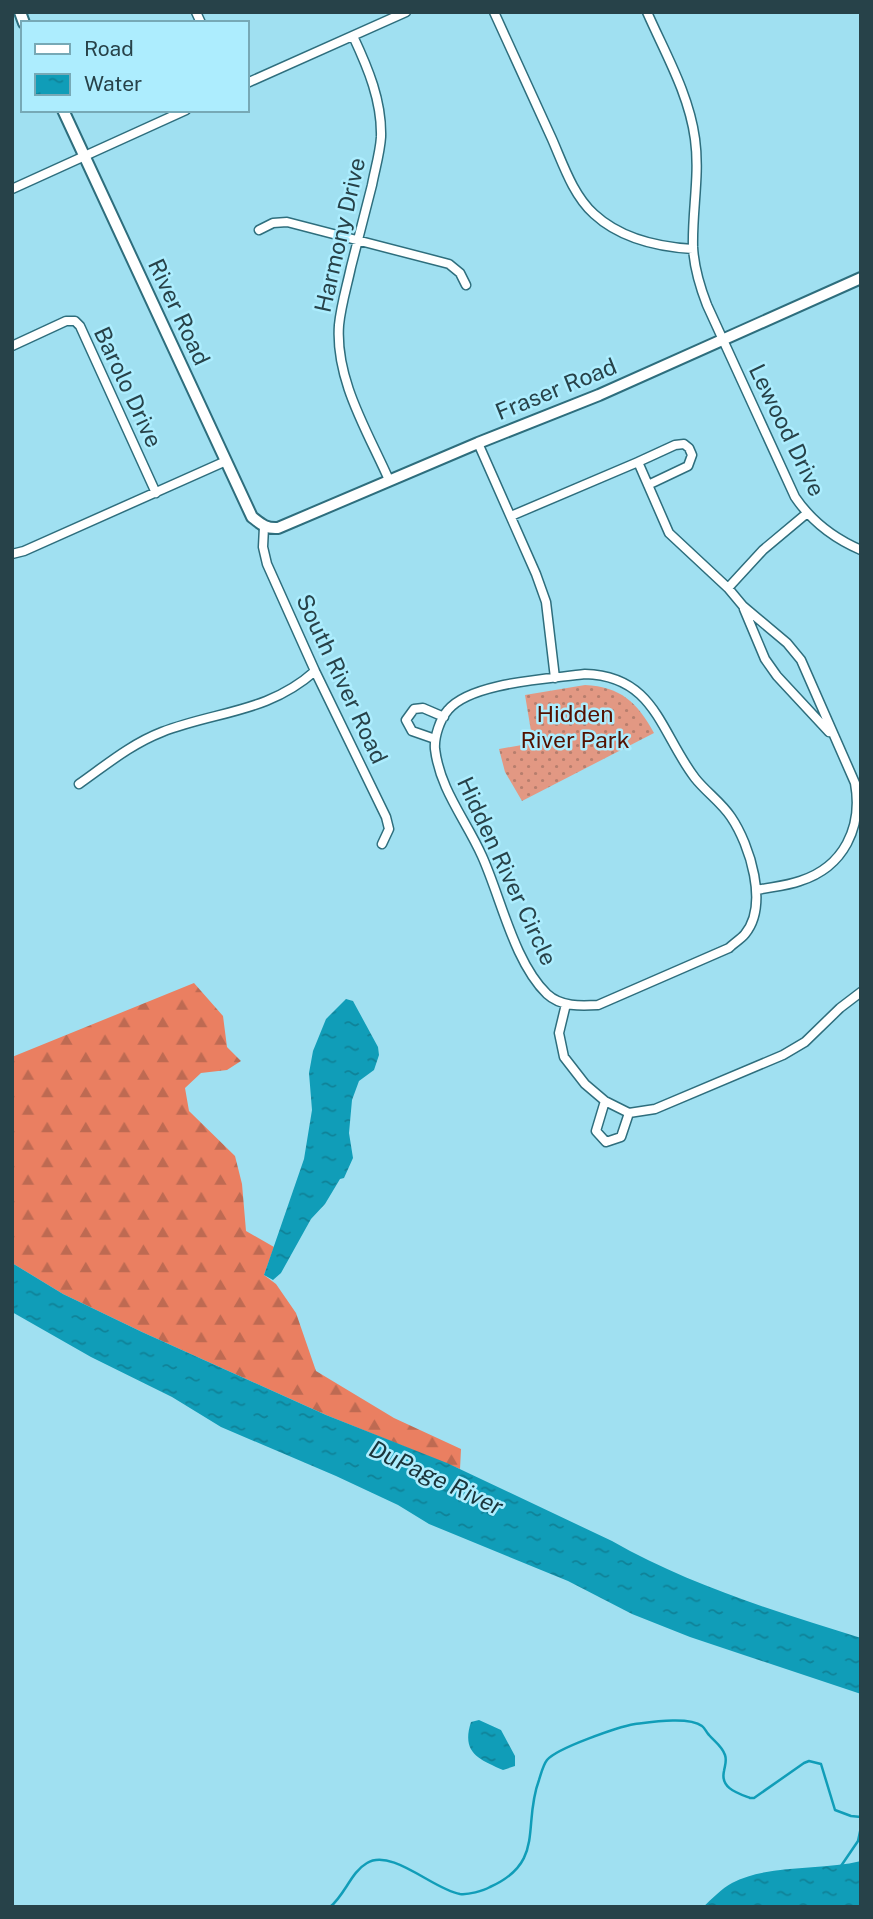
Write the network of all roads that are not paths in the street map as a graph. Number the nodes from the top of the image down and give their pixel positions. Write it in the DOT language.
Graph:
graph roads {
  1 [pos="406,12"];
  2 [pos="494,12"];
  3 [pos="647,12"];
  4 [pos="353,36"];
  5 [pos="248,83"];
  6 [pos="64,112"];
  7 [pos="182,112"];
  8 [pos="83,156"];
  9 [pos="12,189"];
  10 [pos="259,230"];
  11 [pos="359,240"];
  12 [pos="693,249"];
  13 [pos="861,278"];
  14 [pos="466,285"];
  15 [pos="723,340"];
  16 [pos="12,346"];
  17 [pos="478,443"];
  18 [pos="226,461"];
  19 [pos="638,462"];
  20 [pos="389,480"];
  21 [pos="648,485"];
  22 [pos="156,493"];
  23 [pos="806,513"];
  24 [pos="511,516"];
  25 [pos="264,527"];
  26 [pos="861,550"];
  27 [pos="12,554"];
  28 [pos="728,588"];
  29 [pos="743,606"];
  30 [pos="315,671"];
  31 [pos="555,678"];
  32 [pos="444,717"];
  33 [pos="832,736"];
  34 [pos="435,739"];
  35 [pos="79,784"];
  36 [pos="851,836"];
  37 [pos="861,840"];
  38 [pos="382,844"];
  39 [pos="757,890"];
  40 [pos="861,992"];
  41 [pos="566,1004"];
  42 [pos="605,1101"];
  43 [pos="629,1113"];
  1 -- 4 [label="street"];
  2 -- 12 [label="street"];
  3 -- 12 [label="street, Lewood Drive"];
  4 -- 5 [label="street"];
  4 -- 11 [label="street, Harmony Drive"];
  6 -- 8 [label="street, River Road"];
  7 -- 8 [label="street"];
  8 -- 9 [label="street"];
  8 -- 18 [label="street, River Road"];
  10 -- 11 [label="street"];
  11 -- 14 [label="street"];
  11 -- 20 [label="street, Harmony Drive"];
  12 -- 15 [label="street, Lewood Drive"];
  13 -- 15 [label="street, Fraser Road"];
  15 -- 17 [label="street, Fraser Road"];
  15 -- 23 [label="street, Lewood Drive"];
  16 -- 22 [label="street, Barolo Drive"];
  17 -- 20 [label="street, Fraser Road"];
  17 -- 24 [label="street"];
  18 -- 22 [label="street"];
  18 -- 25 [label="street, River Road"];
  19 -- 21 [label="street"];
  19 -- 21 [label="street"];
  19 -- 24 [label="street"];
  20 -- 25 [label="street, Fraser Road"];
  21 -- 28 [label="street"];
  22 -- 27 [label="street"];
  23 -- 26 [label="street, Lewood Drive"];
  23 -- 28 [label="street"];
  24 -- 31 [label="street"];
  25 -- 30 [label="street, South River Road"];
  28 -- 29 [label="street"];
  29 -- 33 [label="street"];
  29 -- 33 [label="street"];
  30 -- 35 [label="street"];
  30 -- 38 [label="street, South River Road"];
  31 -- 32 [label="street"];
  31 -- 39 [label="street"];
  32 -- 34 [label="street"];
  32 -- 34 [label="street"];
  33 -- 36 [label="street"];
  34 -- 41 [label="street, Hidden River Circle"];
  36 -- 37 [label="street"];
  36 -- 39 [label="street"];
  39 -- 41 [label="street"];
  40 -- 43 [label="street"];
  41 -- 42 [label="street"];
  42 -- 43 [label="street"];
  42 -- 43 [label="street"];
}
